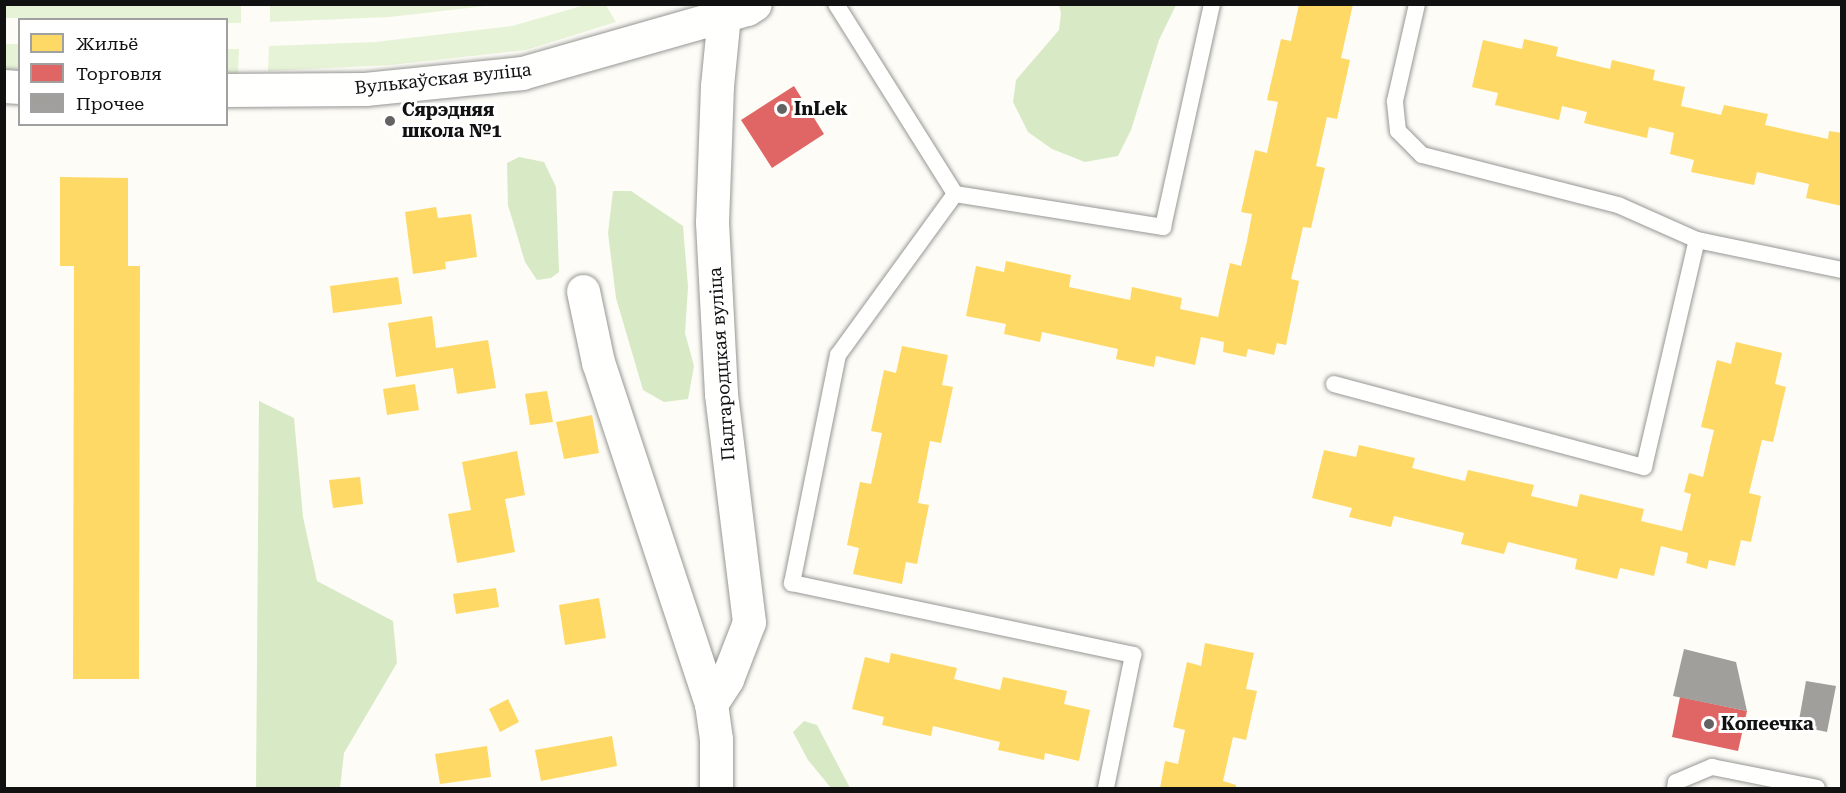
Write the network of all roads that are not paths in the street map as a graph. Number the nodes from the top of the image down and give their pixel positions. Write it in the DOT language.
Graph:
graph roads {
  1 [pos="688,4"];
  2 [pos="755,4"];
  3 [pos="836,4"];
  4 [pos="1212,4"];
  5 [pos="1417,4"];
  6 [pos="724,14"];
  7 [pos="228,90"];
  8 [pos="955,194"];
  9 [pos="1696,240"];
  10 [pos="1842,270"];
  11 [pos="583,291"];
  12 [pos="1334,384"];
  13 [pos="711,704"];
  14 [pos="716,789"];
  15 [pos="1106,789"];
  16 [pos="1675,789"];
  17 [pos="1817,789"];
  1 -- 6 [label="street, Вулькаўская вуліца"];
  2 -- 6 [label="street, Вулькаўская вуліца"];
  3 -- 8 [label="lane"];
  4 -- 8 [label="lane"];
  5 -- 9 [label="lane"];
  6 -- 7 [label="street, Вулькаўская вуліца"];
  6 -- 13 [label="street, Падгародцкая вуліца"];
  8 -- 15 [label="lane"];
  9 -- 10 [label="lane"];
  9 -- 12 [label="lane"];
  11 -- 13 [label="street"];
  13 -- 14 [label="street"];
  16 -- 17 [label="lane"];
}
